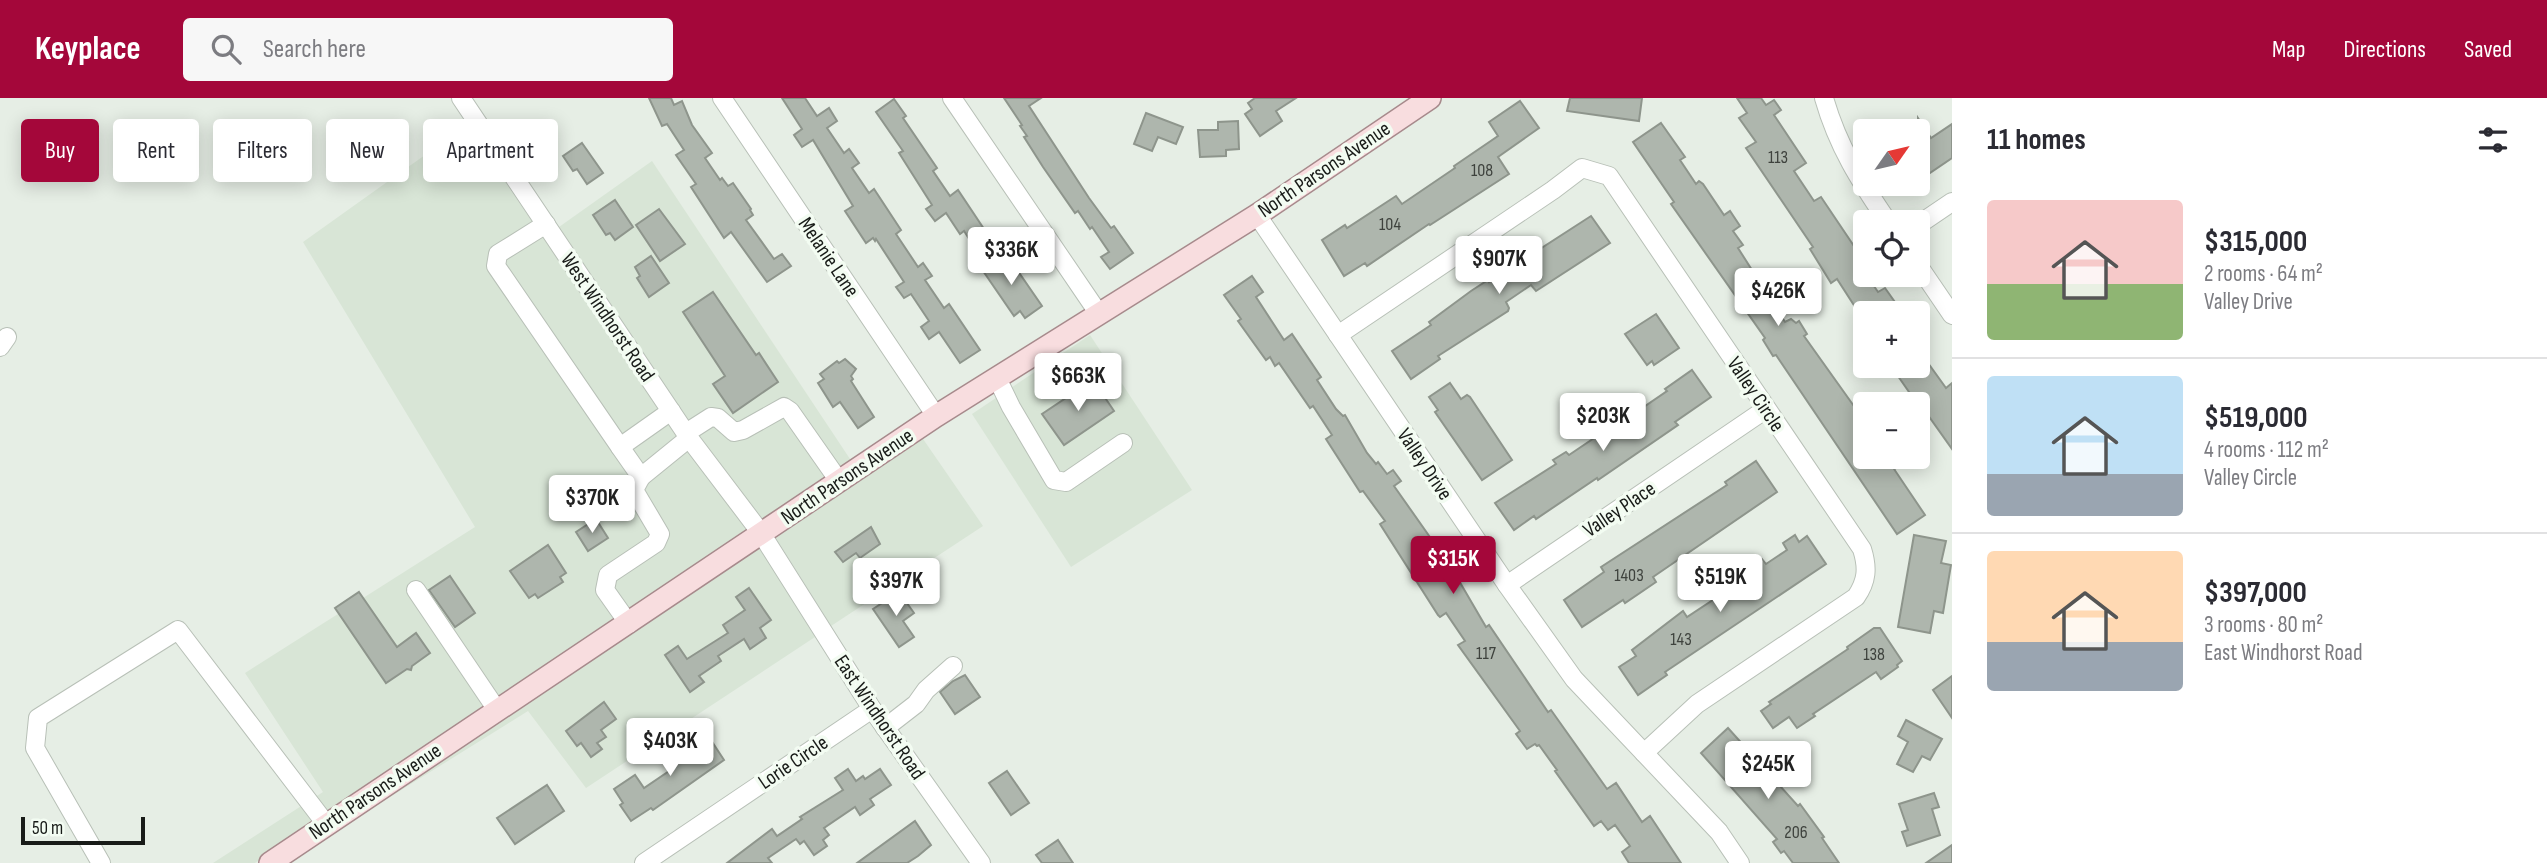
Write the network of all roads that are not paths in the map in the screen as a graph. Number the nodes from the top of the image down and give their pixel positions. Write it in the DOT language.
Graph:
graph roads {
  1 [pos="461,98"];
  2 [pos="722,98"];
  3 [pos="952,98"];
  4 [pos="1430,98"];
  5 [pos="1824,98"];
  6 [pos="1952,202"];
  7 [pos="1880,210"];
  8 [pos="1257,215"];
  9 [pos="1930,217"];
  10 [pos="546,224"];
  11 [pos="1930,283"];
  12 [pos="1099,314"];
  13 [pos="1952,315"];
  14 [pos="1338,335"];
  15 [pos="997,378"];
  16 [pos="1766,409"];
  17 [pos="671,411"];
  18 [pos="936,416"];
  19 [pos="688,435"];
  20 [pos="1123,443"];
  21 [pos="620,447"];
  22 [pos="641,477"];
  23 [pos="839,481"];
  24 [pos="761,533"];
  25 [pos="1507,585"];
  26 [pos="416,590"];
  27 [pos="629,624"];
  28 [pos="953,666"];
  29 [pos="872,709"];
  30 [pos="497,710"];
  31 [pos="885,728"];
  32 [pos="1644,753"];
  33 [pos="326,824"];
  34 [pos="101,863"];
  35 [pos="270,863"];
  36 [pos="644,863"];
  37 [pos="981,863"];
  38 [pos="1740,863"];
  1 -- 10 [label="street, West Windhorst Road"];
  2 -- 18 [label="street, Melanie Lane"];
  3 -- 12 [label="street"];
  4 -- 8 [label="main road, North Parsons Avenue"];
  5 -- 7 [label="street"];
  6 -- 9 [label="street"];
  8 -- 12 [label="main road, North Parsons Avenue"];
  8 -- 14 [label="street, Valley Drive"];
  10 -- 17 [label="street, West Windhorst Road"];
  10 -- 21 [label="street"];
  11 -- 13 [label="street"];
  12 -- 15 [label="main road, North Parsons Avenue"];
  14 -- 16 [label="street, Valley Circle"];
  14 -- 25 [label="street, Valley Drive"];
  15 -- 18 [label="main road, North Parsons Avenue"];
  15 -- 20 [label="street"];
  16 -- 25 [label="street, Valley Place"];
  16 -- 32 [label="street, Valley Circle"];
  17 -- 19 [label="street, West Windhorst Road"];
  17 -- 21 [label="street"];
  18 -- 23 [label="main road, North Parsons Avenue"];
  19 -- 22 [label="street"];
  19 -- 23 [label="street"];
  19 -- 24 [label="street, West Windhorst Road"];
  21 -- 22 [label="street"];
  22 -- 27 [label="street"];
  23 -- 24 [label="main road, North Parsons Avenue"];
  24 -- 27 [label="main road, North Parsons Avenue"];
  24 -- 29 [label="street, East Windhorst Road"];
  25 -- 32 [label="street, Valley Drive"];
  26 -- 30 [label="street"];
  27 -- 30 [label="main road, North Parsons Avenue"];
  28 -- 31 [label="street"];
  29 -- 31 [label="street, East Windhorst Road"];
  29 -- 36 [label="street, Lorie Circle"];
  30 -- 33 [label="main road, North Parsons Avenue"];
  31 -- 37 [label="street, East Windhorst Road"];
  32 -- 38 [label="street, Valley Drive"];
  33 -- 34 [label="street"];
  33 -- 35 [label="main road, North Parsons Avenue"];
}
